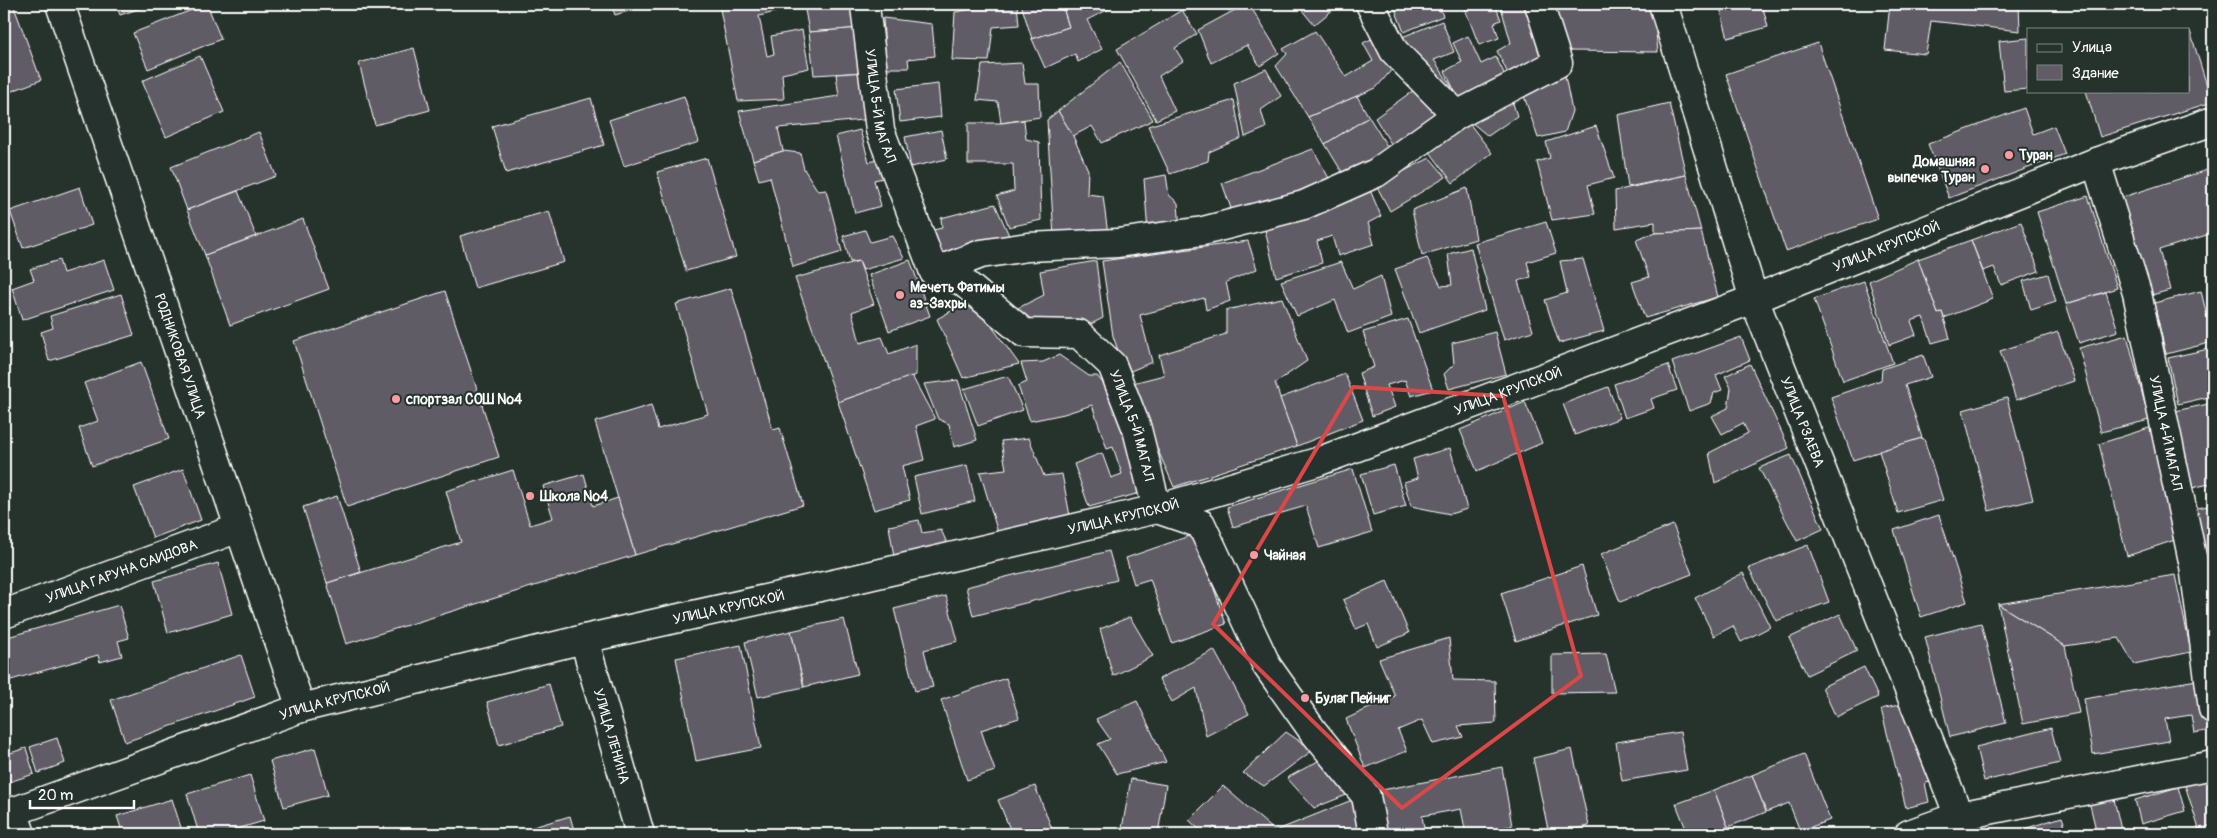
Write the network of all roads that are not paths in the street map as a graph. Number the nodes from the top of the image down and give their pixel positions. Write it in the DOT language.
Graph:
graph roads {
  1 [pos="60,4"];
  2 [pos="867,4"];
  3 [pos="1370,4"];
  4 [pos="1539,4"];
  5 [pos="1663,4"];
  6 [pos="1457,115"];
  7 [pos="2213,121"];
  8 [pos="2096,162"];
  9 [pos="934,272"];
  10 [pos="1754,299"];
  11 [pos="1157,509"];
  12 [pos="239,528"];
  13 [pos="4,614"];
  14 [pos="584,639"];
  15 [pos="301,708"];
  16 [pos="2213,709"];
  17 [pos="2213,765"];
  18 [pos="13,820"];
  19 [pos="1961,825"];
  20 [pos="640,834"];
  21 [pos="1373,834"];
  22 [pos="1910,834"];
  1 -- 12 [label="street, РОДНИКОВАЯ УЛИЦА"];
  2 -- 9 [label="street, УЛИЦА 5-Й МАГАЛ"];
  3 -- 6 [label="street"];
  4 -- 6 [label="street"];
  5 -- 10 [label="street, УЛИЦА РЗАЕВА"];
  6 -- 9 [label="street"];
  7 -- 8 [label="street, УЛИЦА КРУПСКОЙ"];
  8 -- 10 [label="street, УЛИЦА КРУПСКОЙ"];
  8 -- 16 [label="street, УЛИЦА 4-Й МАГАЛ"];
  9 -- 11 [label="street, УЛИЦА 5-Й МАГАЛ"];
  10 -- 11 [label="street, УЛИЦА КРУПСКОЙ"];
  10 -- 19 [label="street, УЛИЦА РЗАЕВА"];
  11 -- 14 [label="street, УЛИЦА КРУПСКОЙ"];
  11 -- 21 [label="street"];
  12 -- 13 [label="street, УЛИЦА ГАРУНА САИДОВА"];
  12 -- 15 [label="street, РОДНИКОВАЯ УЛИЦА"];
  14 -- 15 [label="street, УЛИЦА КРУПСКОЙ"];
  14 -- 20 [label="street, УЛИЦА ЛЕНИНА"];
  15 -- 18 [label="street, УЛИЦА КРУПСКОЙ"];
  17 -- 19 [label="street"];
  19 -- 22 [label="street"];
}
